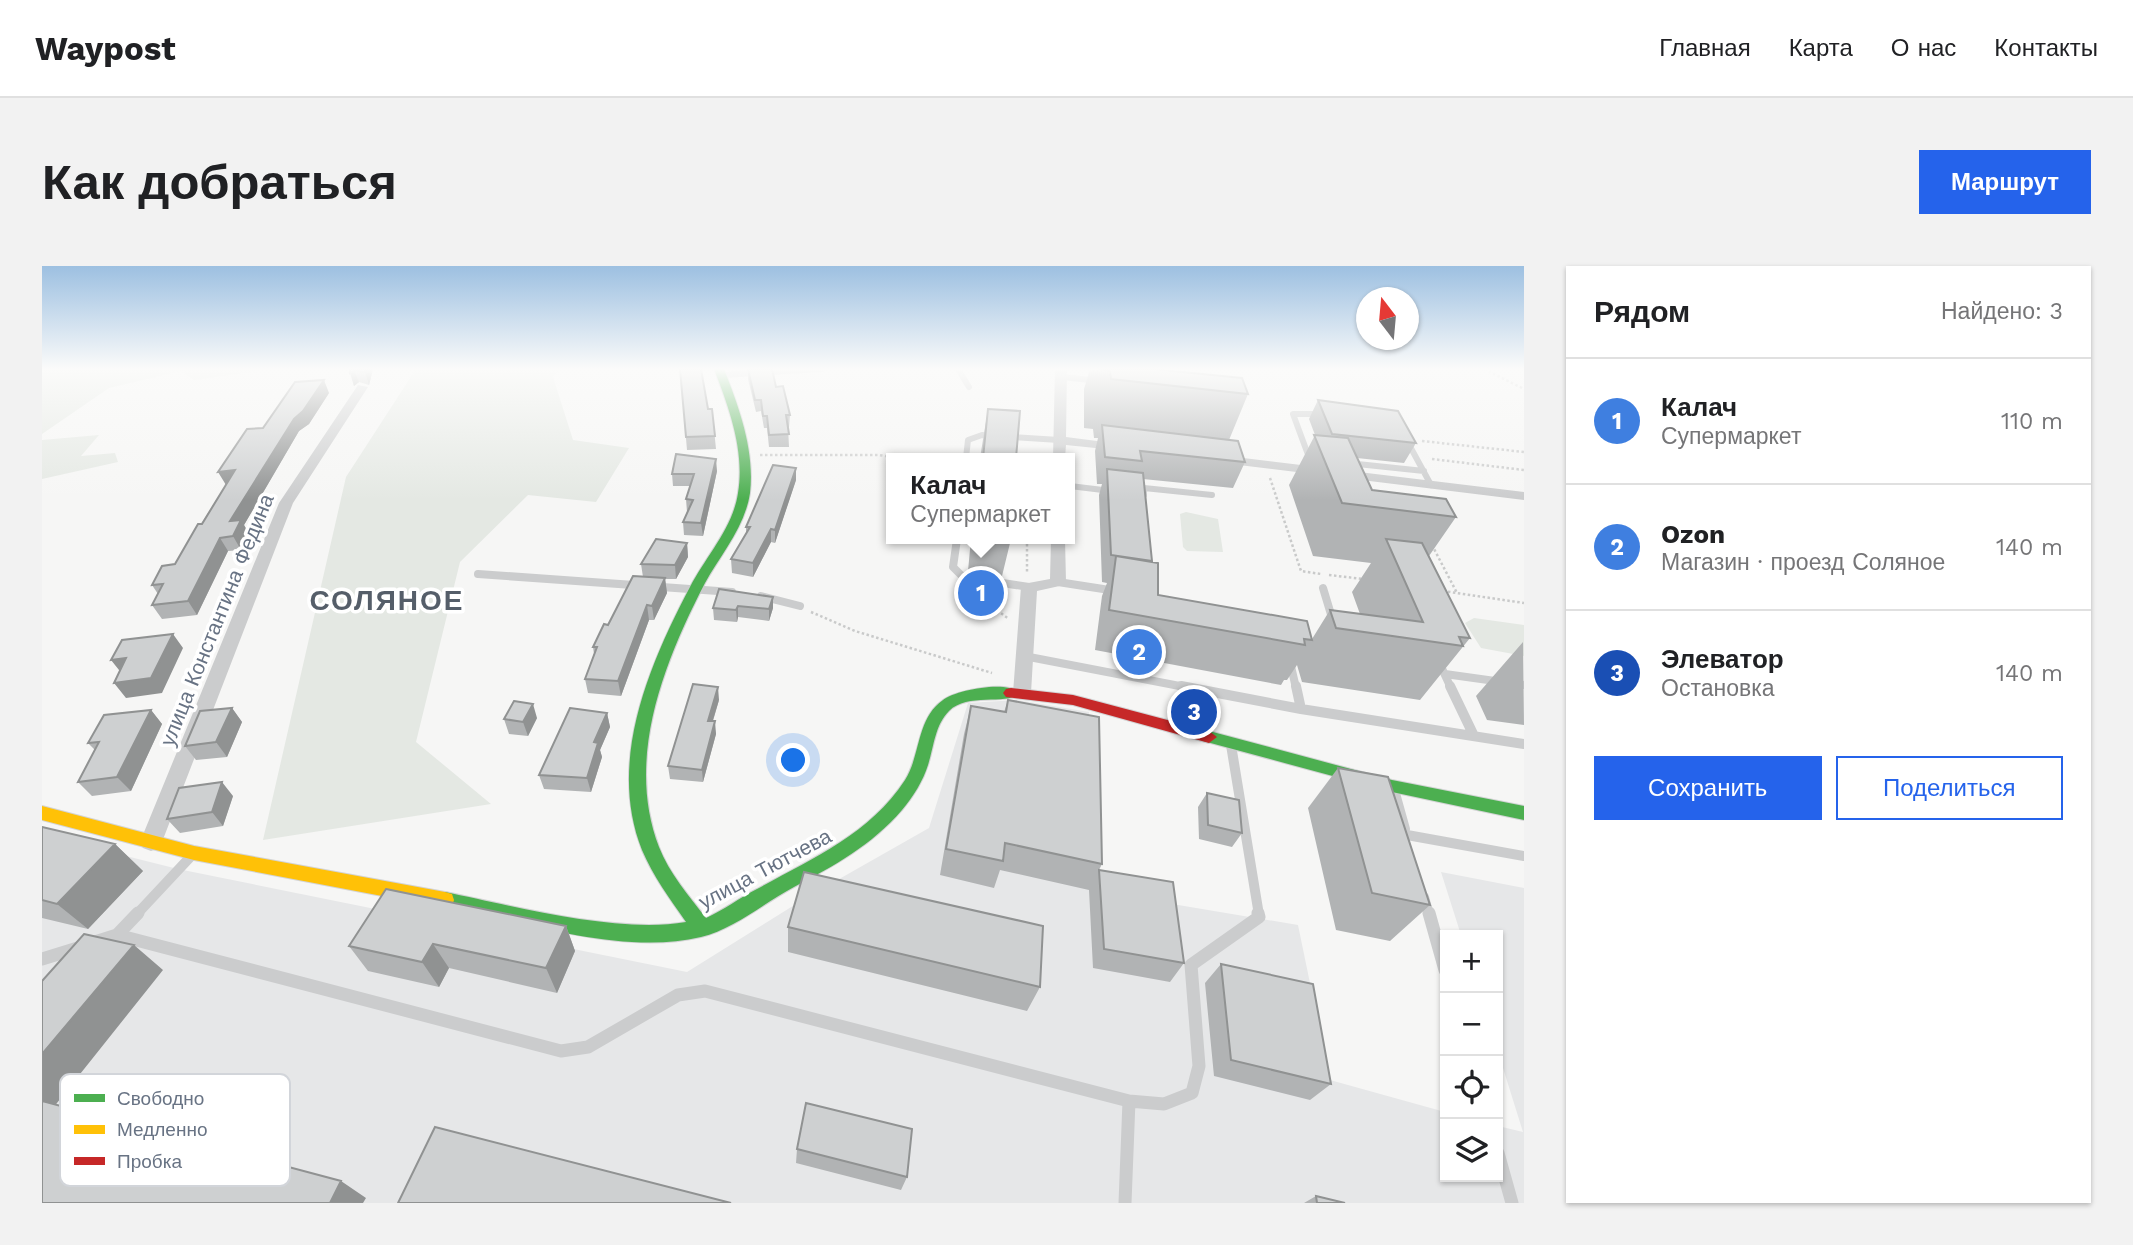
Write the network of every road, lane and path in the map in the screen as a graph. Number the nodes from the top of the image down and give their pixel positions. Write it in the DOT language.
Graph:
graph roads {
  1 [pos="345,413"];
  2 [pos="732,413"];
  3 [pos="1060,413"];
  4 [pos="1330,415"];
  5 [pos="1404,436"];
  6 [pos="1059,440"];
  7 [pos="1141,450"];
  8 [pos="1524,452"];
  9 [pos="967,453"];
  10 [pos="1059,453"];
  11 [pos="740,456"];
  12 [pos="886,456"];
  13 [pos="1416,457"];
  14 [pos="1210,458"];
  15 [pos="1335,461"];
  16 [pos="1315,463"];
  17 [pos="1265,465"];
  18 [pos="1524,470"];
  19 [pos="1424,471"];
  20 [pos="1431,485"];
  21 [pos="1075,487"];
  22 [pos="1119,492"];
  23 [pos="1132,494"];
  24 [pos="1144,495"];
  25 [pos="1212,495"];
  26 [pos="1524,496"];
  27 [pos="1145,508"];
  28 [pos="956,544"];
  29 [pos="1027,544"];
  30 [pos="1058,544"];
  31 [pos="1431,544"];
  32 [pos="478,574"];
  33 [pos="1368,580"];
  34 [pos="995,582"];
  35 [pos="1058,582"];
  36 [pos="696,587"];
  37 [pos="1029,587"];
  38 [pos="1323,588"];
  39 [pos="1432,589"];
  40 [pos="1457,593"];
  41 [pos="1131,594"];
  42 [pos="1524,603"];
  43 [pos="800,606"];
  44 [pos="1025,630"];
  45 [pos="1338,634"];
  46 [pos="1286,648"];
  47 [pos="1433,650"];
  48 [pos="1024,656"];
  49 [pos="1445,674"];
  50 [pos="1524,685"];
  51 [pos="1023,692"];
  52 [pos="1301,709"];
  53 [pos="1474,736"];
  54 [pos="1524,744"];
  55 [pos="1231,745"];
  56 [pos="1392,786"];
  57 [pos="42,813"];
  58 [pos="1524,813"];
  59 [pos="1407,835"];
  60 [pos="151,842"];
  61 [pos="1410,849"];
  62 [pos="194,853"];
  63 [pos="1524,856"];
  64 [pos="1422,889"];
  65 [pos="702,928"];
  66 [pos="117,935"];
  67 [pos="1440,952"];
  68 [pos="42,959"];
  69 [pos="1129,1101"];
  70 [pos="1503,1171"];
  71 [pos="1125,1203"];
  72 [pos="1512,1203"];
  1 -- 60 [label="street, улица Константина Федина"];
  2 -- 11 [label="street, улица Тютчева"];
  3 -- 6 [label="street"];
  4 -- 16 [label="lane"];
  5 -- 8 [label="path"];
  5 -- 13 [label="lane"];
  6 -- 7 [label="street"];
  6 -- 9 [label="lane"];
  6 -- 10 [label="street"];
  11 -- 12 [label="path"];
  11 -- 36 [label="street, улица Тютчева"];
  13 -- 18 [label="path"];
  13 -- 19 [label="lane"];
  14 -- 17 [label="street"];
  15 -- 19 [label="lane"];
  16 -- 17 [label="street"];
  16 -- 20 [label="street"];
  17 -- 33 [label="path"];
  19 -- 20 [label="lane"];
  20 -- 26 [label="street"];
  21 -- 22 [label="lane"];
  23 -- 24 [label="lane"];
  24 -- 25 [label="lane"];
  24 -- 27 [label="lane"];
  28 -- 34 [label="lane"];
  29 -- 37 [label="path"];
  30 -- 35 [label="street"];
  31 -- 40 [label="path"];
  32 -- 36 [label="lane"];
  34 -- 37 [label="lane"];
  34 -- 44 [label="path"];
  35 -- 37 [label="street"];
  35 -- 41 [label="lane"];
  36 -- 43 [label="lane"];
  36 -- 65 [label="street, улица Тютчева"];
  37 -- 44 [label="street"];
  38 -- 45 [label="lane"];
  39 -- 40 [label="path"];
  40 -- 42 [label="path"];
  43 -- 51 [label="path"];
  44 -- 48 [label="street"];
  46 -- 52 [label="lane"];
  47 -- 49 [label="lane"];
  48 -- 51 [label="street"];
  48 -- 52 [label="lane"];
  49 -- 50 [label="lane"];
  49 -- 53 [label="lane"];
  51 -- 55 [label="street"];
  51 -- 65 [label="street, улица Тютчева"];
  52 -- 53 [label="lane"];
  53 -- 54 [label="lane"];
  55 -- 56 [label="street"];
  55 -- 69 [label="lane"];
  56 -- 58 [label="street"];
  56 -- 59 [label="lane"];
  57 -- 60 [label="street"];
  59 -- 61 [label="lane"];
  59 -- 63 [label="lane"];
  60 -- 62 [label="street"];
  62 -- 65 [label="street"];
  62 -- 66 [label="lane"];
  64 -- 67 [label="lane"];
  66 -- 68 [label="lane"];
  66 -- 69 [label="lane"];
  69 -- 71 [label="lane"];
  70 -- 72 [label="lane"];
}
